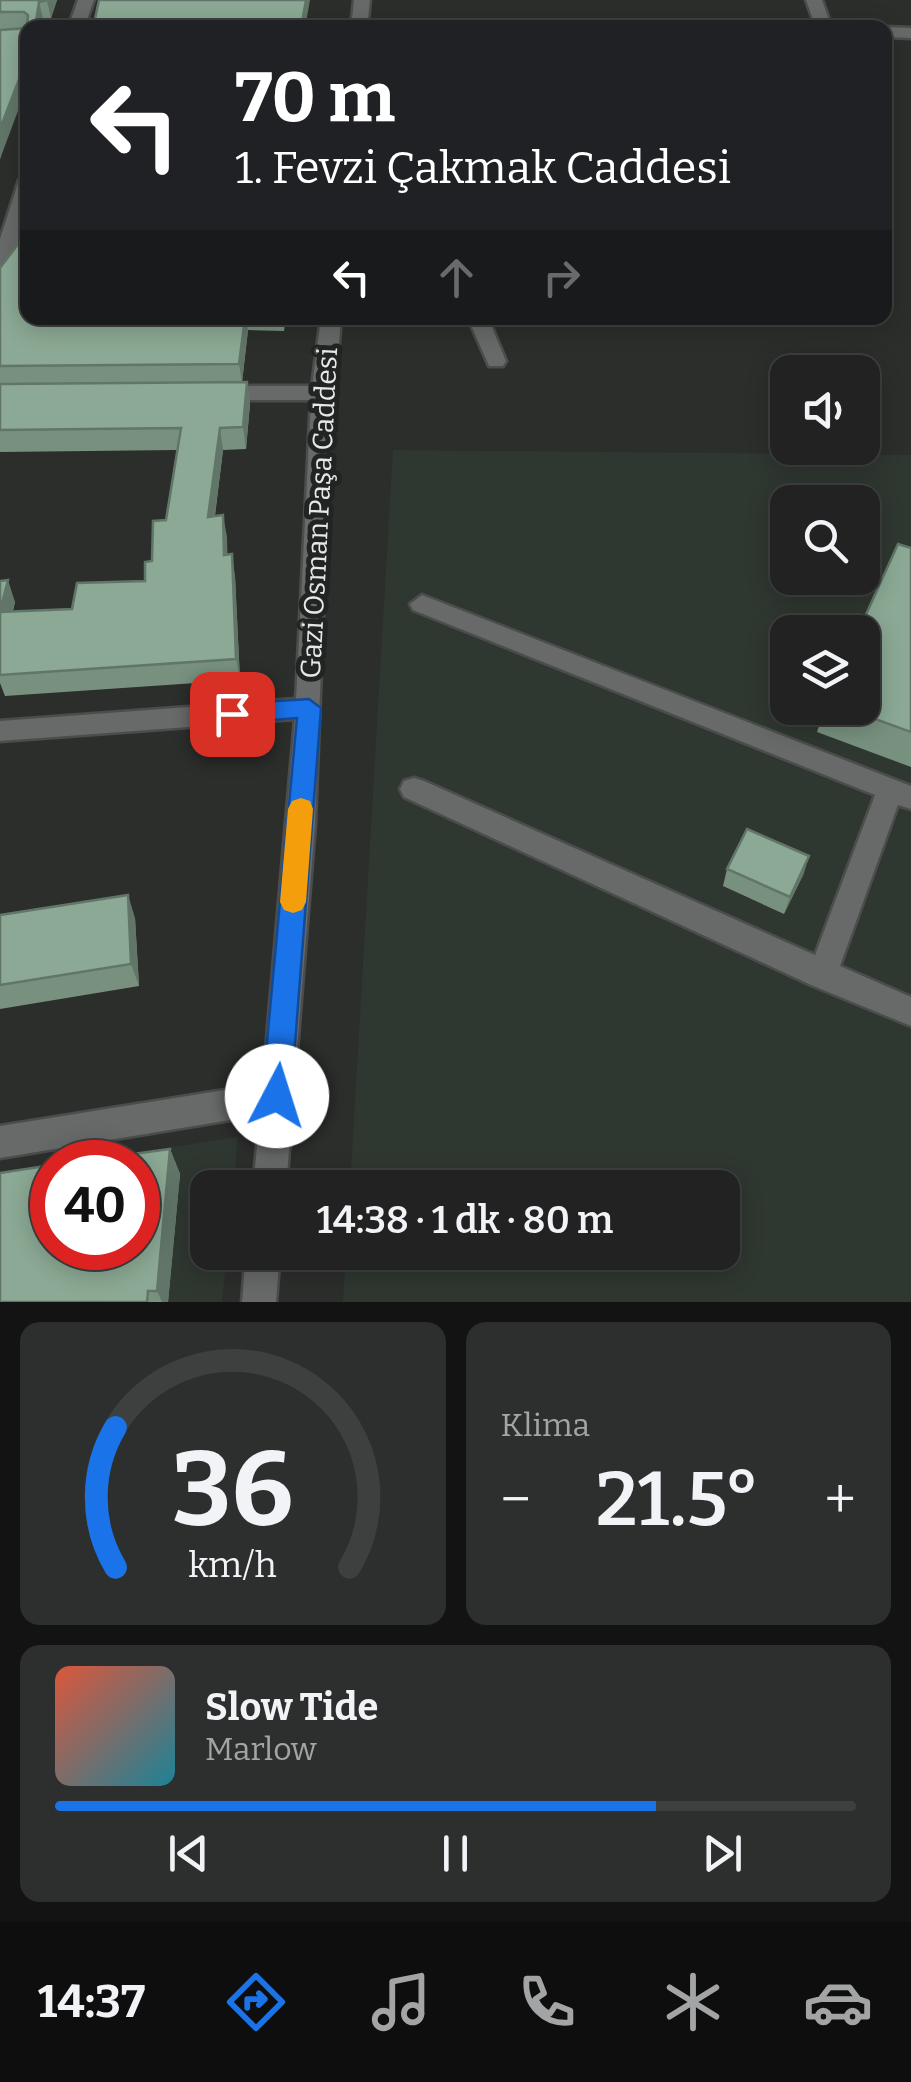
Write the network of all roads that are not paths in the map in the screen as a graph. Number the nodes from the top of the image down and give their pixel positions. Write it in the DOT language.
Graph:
graph roads {
  1 [pos="20,207"];
  2 [pos="0,269"];
  3 [pos="330,325"];
  4 [pos="481,325"];
  5 [pos="496,361"];
  6 [pos="320,393"];
  7 [pos="200,394"];
  8 [pos="422,604"];
  9 [pos="309,708"];
  10 [pos="0,731"];
  11 [pos="414,789"];
  12 [pos="900,794"];
  13 [pos="822,974"];
  14 [pos="911,1012"];
  15 [pos="277,1096"];
  16 [pos="0,1142"];
  17 [pos="271,1170"];
  18 [pos="262,1270"];
  19 [pos="259,1302"];
  1 -- 2 [label="street"];
  3 -- 6 [label="street, Gazi Osman Paşa Caddesi"];
  4 -- 5 [label="street"];
  6 -- 7 [label="street"];
  6 -- 9 [label="street, Gazi Osman Paşa Caddesi"];
  8 -- 12 [label="street"];
  9 -- 10 [label="street"];
  9 -- 15 [label="street, Gazi Osman Paşa Caddesi"];
  11 -- 13 [label="street"];
  12 -- 13 [label="street"];
  13 -- 14 [label="street"];
  15 -- 16 [label="street"];
  15 -- 17 [label="street, Gazi Osman Paşa Caddesi"];
  18 -- 19 [label="street"];
}
